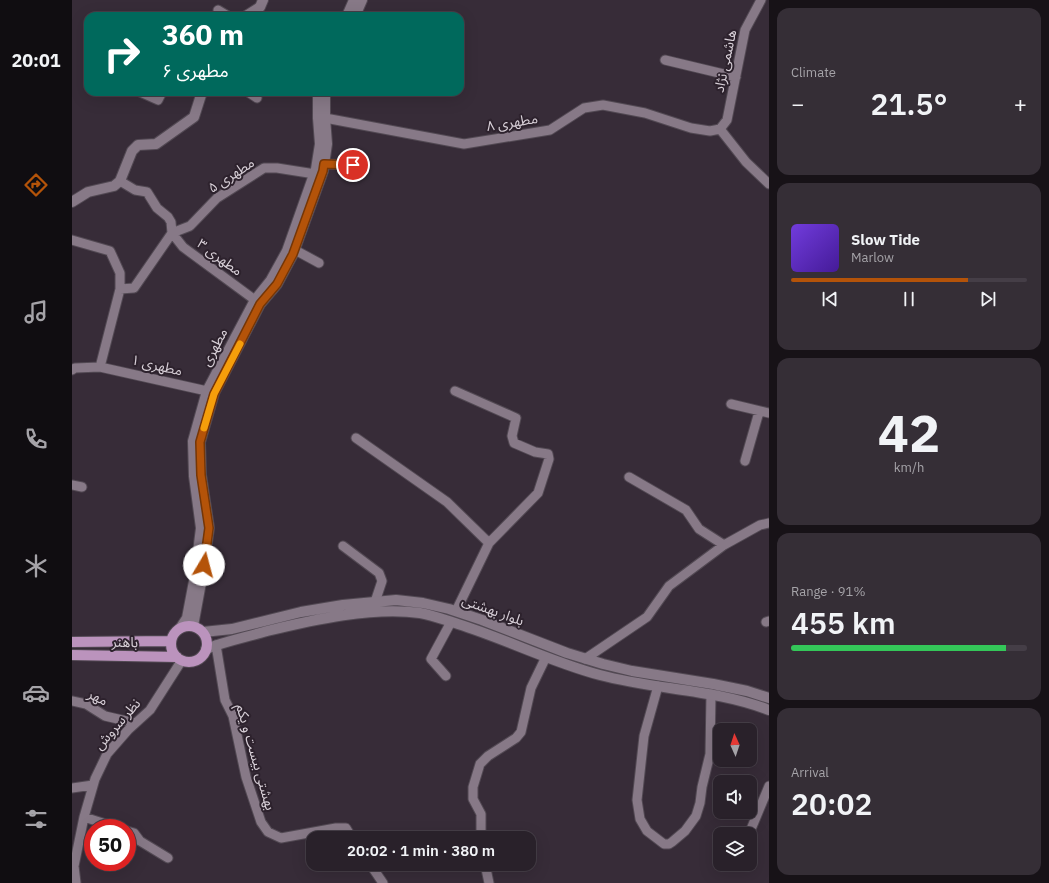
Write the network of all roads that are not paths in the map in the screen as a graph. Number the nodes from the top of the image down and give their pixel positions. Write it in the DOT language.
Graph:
graph roads {
  1 [pos="263,0"];
  2 [pos="354,0"];
  3 [pos="362,0"];
  4 [pos="761,0"];
  5 [pos="218,10"];
  6 [pos="221,12"];
  7 [pos="252,12"];
  8 [pos="349,12"];
  9 [pos="357,12"];
  10 [pos="665,60"];
  11 [pos="736,77"];
  12 [pos="149,96"];
  13 [pos="160,96"];
  14 [pos="201,96"];
  15 [pos="254,96"];
  16 [pos="318,96"];
  17 [pos="326,96"];
  18 [pos="257,98"];
  19 [pos="325,118"];
  20 [pos="720,129"];
  21 [pos="324,164"];
  22 [pos="353,165"];
  23 [pos="314,174"];
  24 [pos="120,181"];
  25 [pos="769,184"];
  26 [pos="73,200"];
  27 [pos="172,233"];
  28 [pos="72,240"];
  29 [pos="295,250"];
  30 [pos="319,262"];
  31 [pos="120,289"];
  32 [pos="254,300"];
  33 [pos="100,367"];
  34 [pos="72,370"];
  35 [pos="207,391"];
  36 [pos="455,391"];
  37 [pos="731,404"];
  38 [pos="759,412"];
  39 [pos="769,413"];
  40 [pos="356,438"];
  41 [pos="745,460"];
  42 [pos="629,477"];
  43 [pos="72,484"];
  44 [pos="82,487"];
  45 [pos="769,523"];
  46 [pos="489,543"];
  47 [pos="342,546"];
  48 [pos="724,546"];
  49 [pos="375,602"];
  50 [pos="456,611"];
  51 [pos="451,622"];
  52 [pos="193,626"];
  53 [pos="181,627"];
  54 [pos="203,632"];
  55 [pos="171,641"];
  56 [pos="72,642"];
  57 [pos="216,645"];
  58 [pos="206,649"];
  59 [pos="72,655"];
  60 [pos="546,656"];
  61 [pos="179,659"];
  62 [pos="585,659"];
  63 [pos="446,676"];
  64 [pos="658,686"];
  65 [pos="711,694"];
  66 [pos="769,698"];
  67 [pos="72,701"];
  68 [pos="769,710"];
  69 [pos="136,723"];
  70 [pos="93,785"];
  71 [pos="769,786"];
  72 [pos="72,788"];
  73 [pos="84,817"];
  74 [pos="90,819"];
  75 [pos="752,827"];
  76 [pos="320,831"];
  77 [pos="348,831"];
  78 [pos="481,831"];
  79 [pos="306,833"];
  80 [pos="136,836"];
  81 [pos="168,858"];
  82 [pos="375,871"];
  83 [pos="486,871"];
  84 [pos="76,883"];
  85 [pos="383,883"];
  86 [pos="489,883"];
  1 -- 7 [label="main road"];
  2 -- 8 [label="main road"];
  3 -- 9 [label="main road"];
  4 -- 11 [label="street, هاشمی نژاد"];
  5 -- 6 [label="street"];
  10 -- 11 [label="street"];
  11 -- 20 [label="street, هاشمی نژاد"];
  12 -- 13 [label="street"];
  14 -- 24 [label="main road"];
  15 -- 18 [label="street"];
  16 -- 23 [label="main road, مطهری"];
  17 -- 19 [label="main road, مطهری"];
  19 -- 20 [label="street, مطهری ۸"];
  19 -- 21 [label="main road, مطهری"];
  20 -- 25 [label="street"];
  21 -- 22 [label="street"];
  21 -- 29 [label="main road, مطهری"];
  23 -- 27 [label="street, مطهری ۵"];
  23 -- 32 [label="main road, مطهری"];
  24 -- 26 [label="main road"];
  24 -- 27 [label="street, مطهری ۳"];
  27 -- 31 [label="street"];
  27 -- 32 [label="street, مطهری ۳"];
  28 -- 31 [label="street"];
  29 -- 30 [label="street"];
  29 -- 52 [label="main road, مطهری"];
  31 -- 33 [label="street"];
  32 -- 35 [label="main road, مطهری"];
  33 -- 34 [label="street, مطهری ۱"];
  33 -- 35 [label="street, مطهری ۱"];
  35 -- 53 [label="main road, مطهری"];
  36 -- 46 [label="street"];
  37 -- 38 [label="street"];
  38 -- 39 [label="street"];
  38 -- 41 [label="street"];
  40 -- 46 [label="street"];
  42 -- 48 [label="street"];
  43 -- 44 [label="street"];
  45 -- 48 [label="street"];
  46 -- 50 [label="street"];
  47 -- 49 [label="street"];
  48 -- 62 [label="street"];
  49 -- 50 [label="main road, بلوار بهشتی"];
  49 -- 54 [label="main road, بلوار بهشتی"];
  50 -- 62 [label="main road, بلوار بهشتی"];
  51 -- 57 [label="main road, بلوار بهشتی"];
  51 -- 60 [label="main road, بلوار بهشتی"];
  51 -- 63 [label="street"];
  52 -- 53 [label="main road"];
  52 -- 54 [label="main road"];
  53 -- 55 [label="main road"];
  54 -- 58 [label="main road"];
  55 -- 56 [label="main road, باهنر"];
  55 -- 61 [label="main road"];
  57 -- 58 [label="main road, بلوار بهشتی"];
  57 -- 79 [label="street, بهشتی بیست و یکم"];
  58 -- 61 [label="main road"];
  59 -- 61 [label="main road, باهنر"];
  60 -- 64 [label="main road, بلوار بهشتی"];
  60 -- 78 [label="street"];
  61 -- 69 [label="street, نظر سروش"];
  62 -- 66 [label="main road, بلوار بهشتی"];
  64 -- 65 [label="main road, بلوار بهشتی"];
  64 -- 65 [label="street"];
  65 -- 68 [label="main road, بلوار بهشتی"];
  67 -- 69 [label="street, مهر"];
  69 -- 70 [label="street, نظر سروش"];
  70 -- 72 [label="street"];
  70 -- 73 [label="street, نظر سروش"];
  71 -- 75 [label="street"];
  73 -- 74 [label="street"];
  73 -- 84 [label="street, نظر سروش"];
  76 -- 77 [label="street, بهشتی بیست و یکم"];
  80 -- 81 [label="street"];
  82 -- 85 [label="street"];
  83 -- 86 [label="street"];
}
